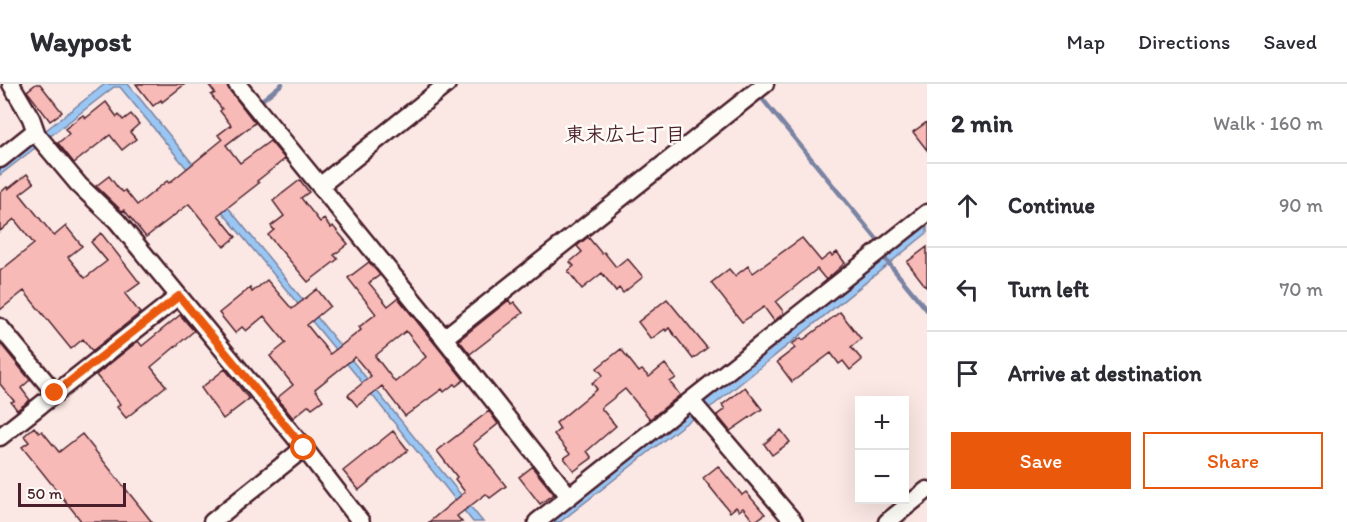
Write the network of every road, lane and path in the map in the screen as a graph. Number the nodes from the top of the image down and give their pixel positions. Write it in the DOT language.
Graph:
graph roads {
  1 [pos="11,84"];
  2 [pos="237,84"];
  3 [pos="447,84"];
  4 [pos="765,84"];
  5 [pos="39,136"];
  6 [pos="0,159"];
  7 [pos="321,185"];
  8 [pos="927,213"];
  9 [pos="179,296"];
  10 [pos="0,327"];
  11 [pos="444,338"];
  12 [pos="55,393"];
  13 [pos="696,407"];
  14 [pos="0,436"];
  15 [pos="304,448"];
  16 [pos="927,490"];
  17 [pos="569,496"];
  18 [pos="212,522"];
  19 [pos="361,522"];
  20 [pos="537,522"];
  21 [pos="794,522"];
  22 [pos="887,522"];
  1 -- 5 [label="street"];
  2 -- 7 [label="street"];
  3 -- 7 [label="street"];
  4 -- 11 [label="street"];
  5 -- 6 [label="street"];
  5 -- 9 [label="street"];
  7 -- 11 [label="street"];
  8 -- 13 [label="street"];
  9 -- 12 [label="street"];
  9 -- 15 [label="street"];
  10 -- 12 [label="street"];
  11 -- 17 [label="street"];
  12 -- 14 [label="street"];
  13 -- 17 [label="street"];
  13 -- 21 [label="street"];
  15 -- 18 [label="street"];
  15 -- 19 [label="street"];
  16 -- 22 [label="street"];
  17 -- 20 [label="street"];
}
